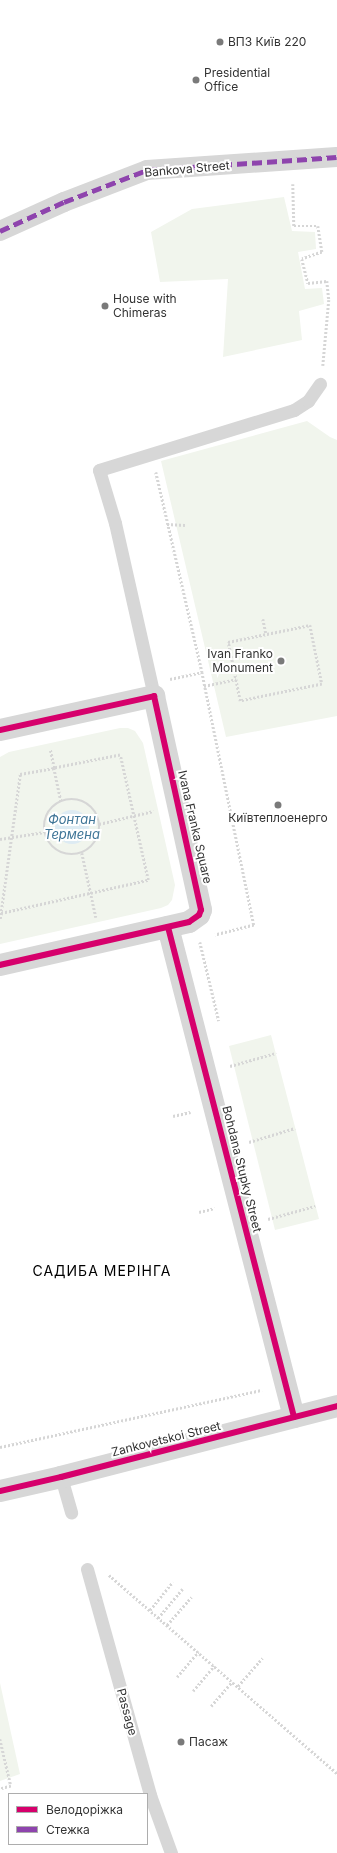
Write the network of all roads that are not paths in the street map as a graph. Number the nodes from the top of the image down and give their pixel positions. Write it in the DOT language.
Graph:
graph roads {
  1 [pos="337,157"];
  2 [pos="0,231"];
  3 [pos="320,384"];
  4 [pos="154,696"];
  5 [pos="0,730"];
  6 [pos="168,927"];
  7 [pos="0,965"];
  8 [pos="337,1406"];
  9 [pos="294,1417"];
  10 [pos="61,1477"];
  11 [pos="0,1491"];
  12 [pos="71,1513"];
  13 [pos="87,1568"];
  14 [pos="171,1853"];
  1 -- 2 [label="street, Bankova Street"];
  3 -- 4 [label="lane"];
  4 -- 5 [label="street"];
  4 -- 6 [label="street, Ivana Franka Square"];
  6 -- 7 [label="street, Ivana Franka Square"];
  6 -- 9 [label="street, Bohdana Stupky Street"];
  8 -- 9 [label="street, Zankovetskoi Street"];
  9 -- 10 [label="street, Zankovetskoi Street"];
  10 -- 11 [label="street, Zankovetskoi Street"];
  10 -- 12 [label="lane"];
  13 -- 14 [label="lane, Passage"];
}
